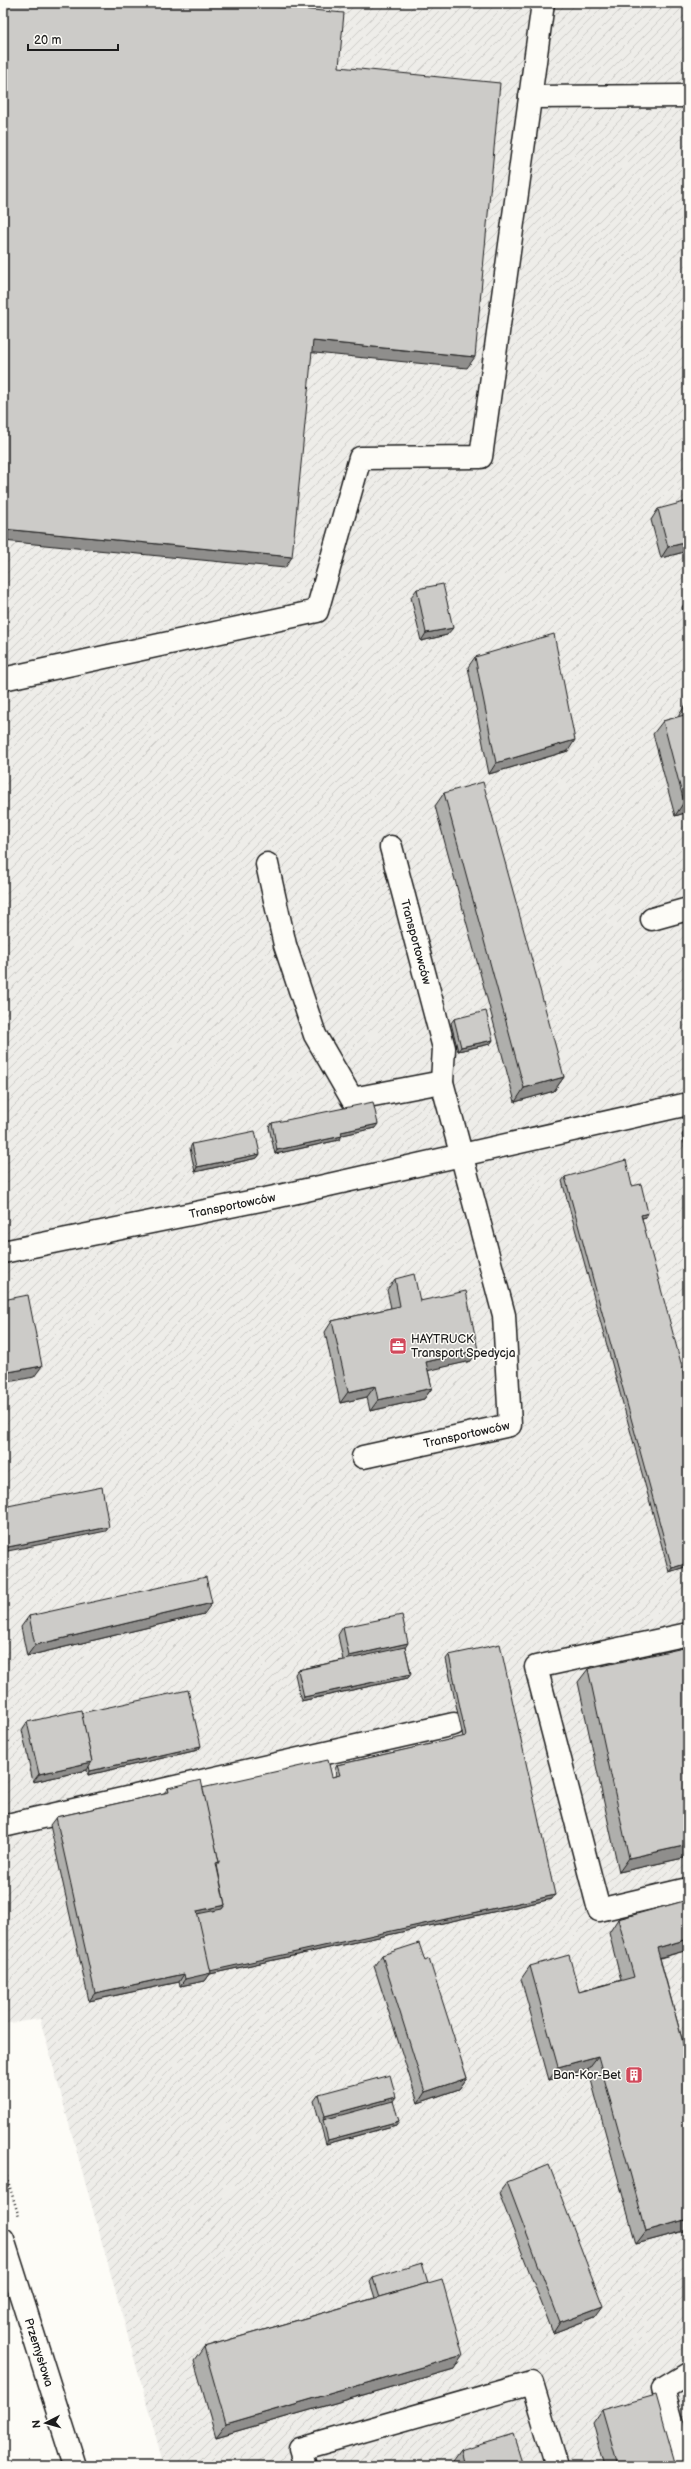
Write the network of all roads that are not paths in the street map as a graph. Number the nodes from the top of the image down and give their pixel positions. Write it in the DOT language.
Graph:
graph roads {
  1 [pos="543,3"];
  2 [pos="688,96"];
  3 [pos="530,97"];
  4 [pos="3,679"];
  5 [pos="391,847"];
  6 [pos="267,864"];
  7 [pos="688,909"];
  8 [pos="652,919"];
  9 [pos="442,1082"];
  10 [pos="688,1104"];
  11 [pos="462,1154"];
  12 [pos="3,1252"];
  13 [pos="364,1457"];
  14 [pos="688,1634"];
  15 [pos="454,1724"];
  16 [pos="3,1826"];
  17 [pos="688,1889"];
  18 [pos="3,2239"];
  19 [pos="688,2374"];
  20 [pos="75,2466"];
  21 [pos="305,2466"];
  22 [pos="557,2466"];
  23 [pos="685,2466"];
  1 -- 3 [label="street"];
  2 -- 3 [label="street"];
  3 -- 4 [label="street"];
  5 -- 9 [label="street, Transportowców"];
  6 -- 9 [label="street"];
  7 -- 8 [label="street"];
  9 -- 11 [label="street, Transportowców"];
  10 -- 11 [label="street, Transportowców"];
  11 -- 12 [label="street, Transportowców"];
  11 -- 13 [label="street, Transportowców"];
  14 -- 17 [label="street"];
  15 -- 16 [label="street"];
  18 -- 20 [label="street, Przemysłowa"];
  19 -- 23 [label="street"];
  21 -- 22 [label="street"];
}
